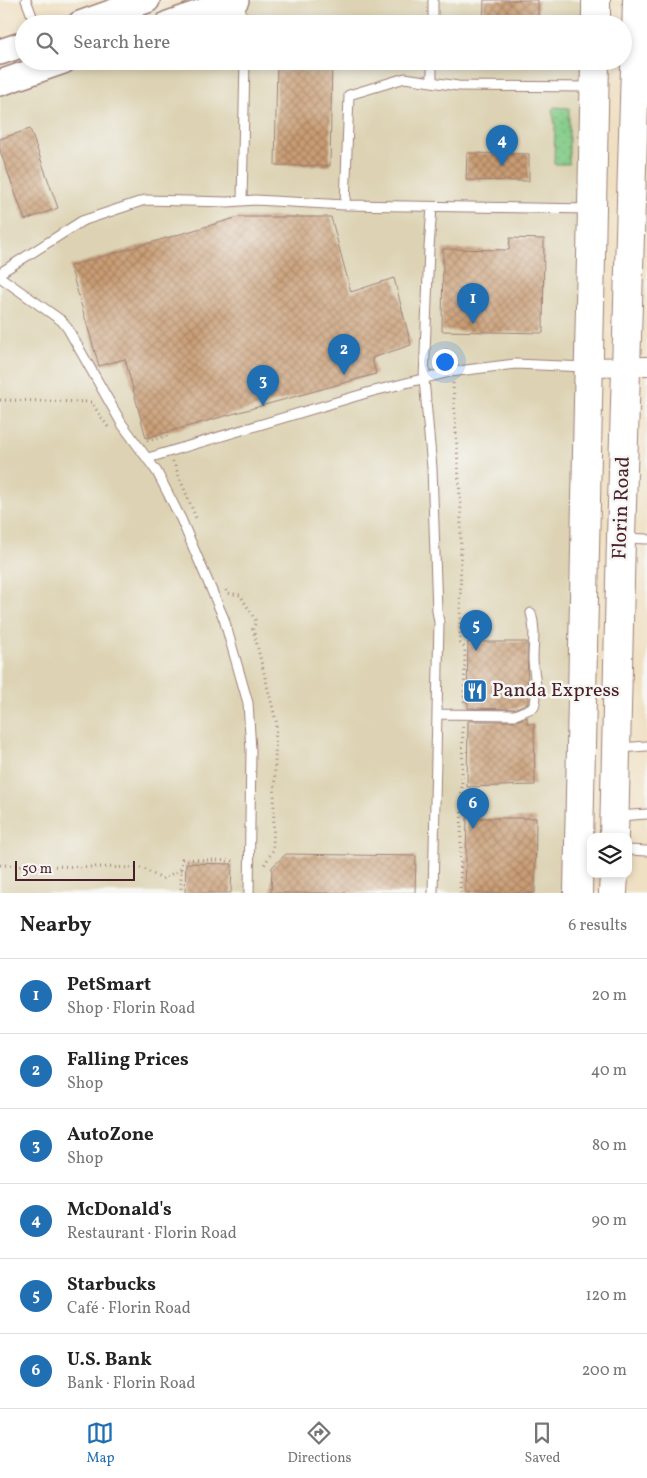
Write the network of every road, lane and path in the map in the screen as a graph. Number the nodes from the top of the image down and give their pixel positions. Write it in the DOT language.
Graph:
graph roads {
  1 [pos="26,0"];
  2 [pos="147,0"];
  3 [pos="236,0"];
  4 [pos="434,0"];
  5 [pos="596,0"];
  6 [pos="637,0"];
  7 [pos="31,15"];
  8 [pos="105,15"];
  9 [pos="194,15"];
  10 [pos="241,15"];
  11 [pos="433,15"];
  12 [pos="596,15"];
  13 [pos="15,47"];
  14 [pos="0,52"];
  15 [pos="37,70"];
  16 [pos="245,70"];
  17 [pos="432,70"];
  18 [pos="594,74"];
  19 [pos="432,82"];
  20 [pos="0,83"];
  21 [pos="242,201"];
  22 [pos="345,205"];
  23 [pos="432,207"];
  24 [pos="592,209"];
  25 [pos="0,273"];
  26 [pos="0,277"];
  27 [pos="446,349"];
  28 [pos="637,366"];
  29 [pos="589,367"];
  30 [pos="450,372"];
  31 [pos="424,379"];
  32 [pos="148,458"];
  33 [pos="634,539"];
  34 [pos="531,613"];
  35 [pos="437,714"];
  36 [pos="464,714"];
  37 [pos="647,746"];
  38 [pos="616,748"];
  39 [pos="647,814"];
  40 [pos="615,826"];
  41 [pos="632,850"];
  42 [pos="647,851"];
  43 [pos="0,864"];
  44 [pos="181,869"];
  45 [pos="236,869"];
  46 [pos="614,878"];
  47 [pos="181,893"];
  48 [pos="249,893"];
  49 [pos="433,893"];
  50 [pos="460,893"];
  51 [pos="578,893"];
  52 [pos="613,893"];
  1 -- 7 [label="lane"];
  2 -- 8 [label="main road"];
  3 -- 9 [label="main road"];
  3 -- 10 [label="lane"];
  4 -- 11 [label="lane"];
  5 -- 12 [label="main road"];
  6 -- 28 [label="main road, Florin Road"];
  13 -- 14 [label="main road"];
  15 -- 20 [label="main road"];
  16 -- 21 [label="lane"];
  17 -- 19 [label="lane"];
  18 -- 19 [label="lane"];
  18 -- 24 [label="main road, Florin Road"];
  19 -- 22 [label="lane"];
  21 -- 22 [label="lane"];
  21 -- 25 [label="lane"];
  22 -- 23 [label="lane"];
  23 -- 24 [label="lane"];
  23 -- 31 [label="lane"];
  24 -- 29 [label="main road, Florin Road"];
  26 -- 32 [label="lane"];
  27 -- 30 [label="path"];
  28 -- 29 [label="street"];
  28 -- 33 [label="main road, Florin Road"];
  29 -- 30 [label="lane"];
  29 -- 51 [label="main road, Florin Road"];
  30 -- 31 [label="lane"];
  30 -- 36 [label="path"];
  31 -- 32 [label="lane"];
  31 -- 35 [label="lane"];
  32 -- 48 [label="lane"];
  33 -- 38 [label="main road, Florin Road"];
  34 -- 36 [label="lane"];
  35 -- 36 [label="lane"];
  35 -- 49 [label="lane"];
  36 -- 50 [label="path"];
  37 -- 38 [label="lane"];
  38 -- 40 [label="main road, Florin Road"];
  39 -- 40 [label="lane"];
  41 -- 42 [label="lane"];
  43 -- 44 [label="path"];
  44 -- 45 [label="path"];
  44 -- 47 [label="path"];
  46 -- 52 [label="main road"];
}
